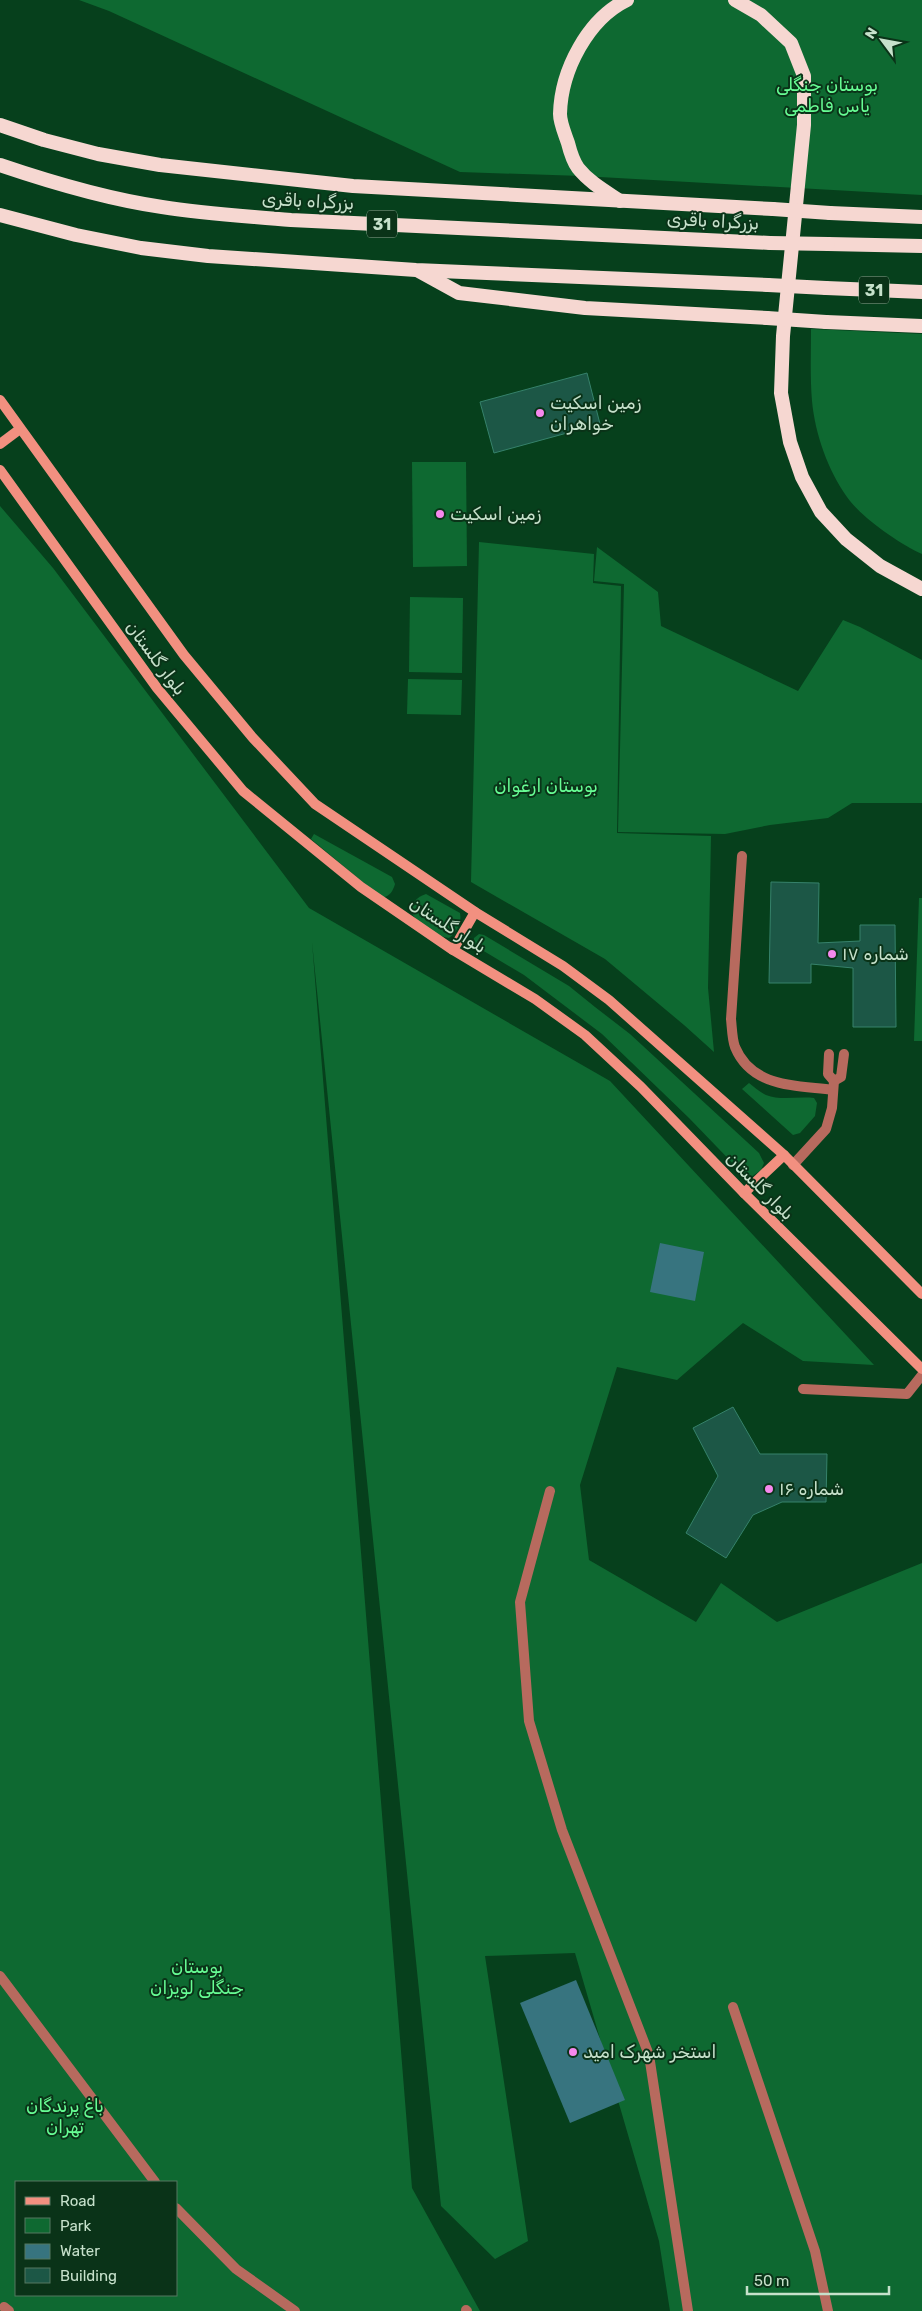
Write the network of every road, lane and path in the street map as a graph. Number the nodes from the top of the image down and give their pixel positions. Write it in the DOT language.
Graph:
graph roads {
  1 [pos="627,0"];
  2 [pos="735,0"];
  3 [pos="0,125"];
  4 [pos="0,165"];
  5 [pos="620,202"];
  6 [pos="0,215"];
  7 [pos="922,217"];
  8 [pos="922,246"];
  9 [pos="416,270"];
  10 [pos="922,292"];
  11 [pos="922,326"];
  12 [pos="0,400"];
  13 [pos="20,429"];
  14 [pos="0,444"];
  15 [pos="0,470"];
  16 [pos="922,589"];
  17 [pos="742,856"];
  18 [pos="475,912"];
  19 [pos="453,950"];
  20 [pos="829,1054"];
  21 [pos="844,1054"];
  22 [pos="834,1086"];
  23 [pos="784,1155"];
  24 [pos="793,1165"];
  25 [pos="744,1193"];
  26 [pos="922,1294"];
  27 [pos="922,1369"];
  28 [pos="922,1375"];
  29 [pos="803,1389"];
  30 [pos="550,1491"];
  31 [pos="0,1976"];
  32 [pos="733,2007"];
  33 [pos="154,2181"];
  34 [pos="178,2210"];
  35 [pos="295,2311"];
  36 [pos="688,2311"];
  37 [pos="828,2311"];
  1 -- 5 [label="highway"];
  2 -- 16 [label="highway"];
  3 -- 5 [label="highway"];
  4 -- 8 [label="highway, بزرگراه باقری / 31, bridge"];
  5 -- 7 [label="highway, bridge"];
  6 -- 9 [label="highway, 31"];
  9 -- 10 [label="highway, 31, bridge"];
  9 -- 11 [label="highway, bridge"];
  12 -- 13 [label="main road, بلوار گلستان"];
  13 -- 14 [label="main road"];
  13 -- 18 [label="main road, بلوار گلستان"];
  15 -- 19 [label="main road, بلوار گلستان"];
  17 -- 22 [label="street"];
  18 -- 19 [label="main road"];
  18 -- 23 [label="main road, بلوار گلستان"];
  19 -- 25 [label="main road, بلوار گلستان"];
  20 -- 22 [label="street"];
  21 -- 22 [label="street"];
  22 -- 24 [label="street"];
  23 -- 24 [label="main road, بلوار گلستان"];
  23 -- 25 [label="main road"];
  24 -- 26 [label="main road, بلوار گلستان"];
  25 -- 27 [label="main road, بلوار گلستان"];
  28 -- 29 [label="street"];
  30 -- 36 [label="street"];
  31 -- 33 [label="street"];
  32 -- 37 [label="street"];
  34 -- 35 [label="street"];
}
